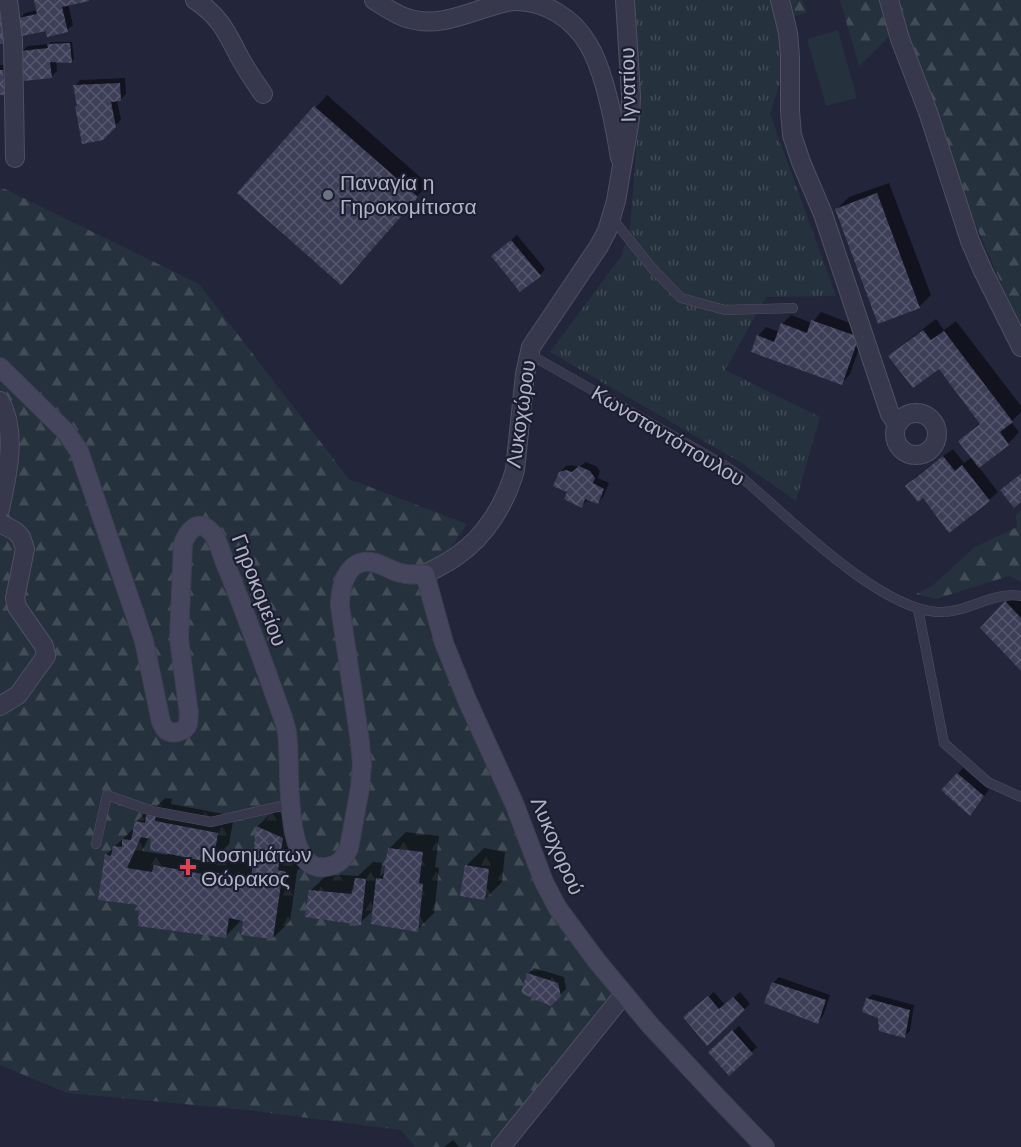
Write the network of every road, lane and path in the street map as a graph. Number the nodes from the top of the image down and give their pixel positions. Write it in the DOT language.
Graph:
graph roads {
  1 [pos="8,0"];
  2 [pos="195,0"];
  3 [pos="374,0"];
  4 [pos="624,0"];
  5 [pos="780,0"];
  6 [pos="889,0"];
  7 [pos="263,93"];
  8 [pos="15,158"];
  9 [pos="622,169"];
  10 [pos="612,218"];
  11 [pos="793,308"];
  12 [pos="1021,347"];
  13 [pos="529,354"];
  14 [pos="0,367"];
  15 [pos="0,402"];
  16 [pos="897,424"];
  17 [pos="0,509"];
  18 [pos="0,522"];
  19 [pos="425,574"];
  20 [pos="1021,596"];
  21 [pos="918,609"];
  22 [pos="0,706"];
  23 [pos="1021,797"];
  24 [pos="290,804"];
  25 [pos="96,844"];
  26 [pos="624,994"];
  27 [pos="501,1147"];
  28 [pos="765,1147"];
  1 -- 8 [label="street"];
  2 -- 7 [label="street"];
  3 -- 9 [label="street"];
  4 -- 9 [label="street, Ιγνατίου"];
  5 -- 16 [label="street"];
  6 -- 12 [label="street"];
  9 -- 10 [label="street, Λυκοχώρου"];
  10 -- 11 [label="lane"];
  10 -- 13 [label="street, Λυκοχώρου"];
  13 -- 19 [label="street, Λυκοχώρου"];
  13 -- 21 [label="lane, Κωνσταντόπουλου"];
  14 -- 24 [label="street, Γηροκομείου"];
  15 -- 17 [label="street"];
  18 -- 22 [label="street"];
  19 -- 24 [label="street, Γηροκομείου"];
  19 -- 26 [label="street, Λυκοχορού"];
  20 -- 21 [label="lane, Κωνσταντόπουλου"];
  21 -- 23 [label="lane"];
  24 -- 25 [label="lane"];
  26 -- 27 [label="street"];
  26 -- 28 [label="street, Λυκοχορού"];
}
